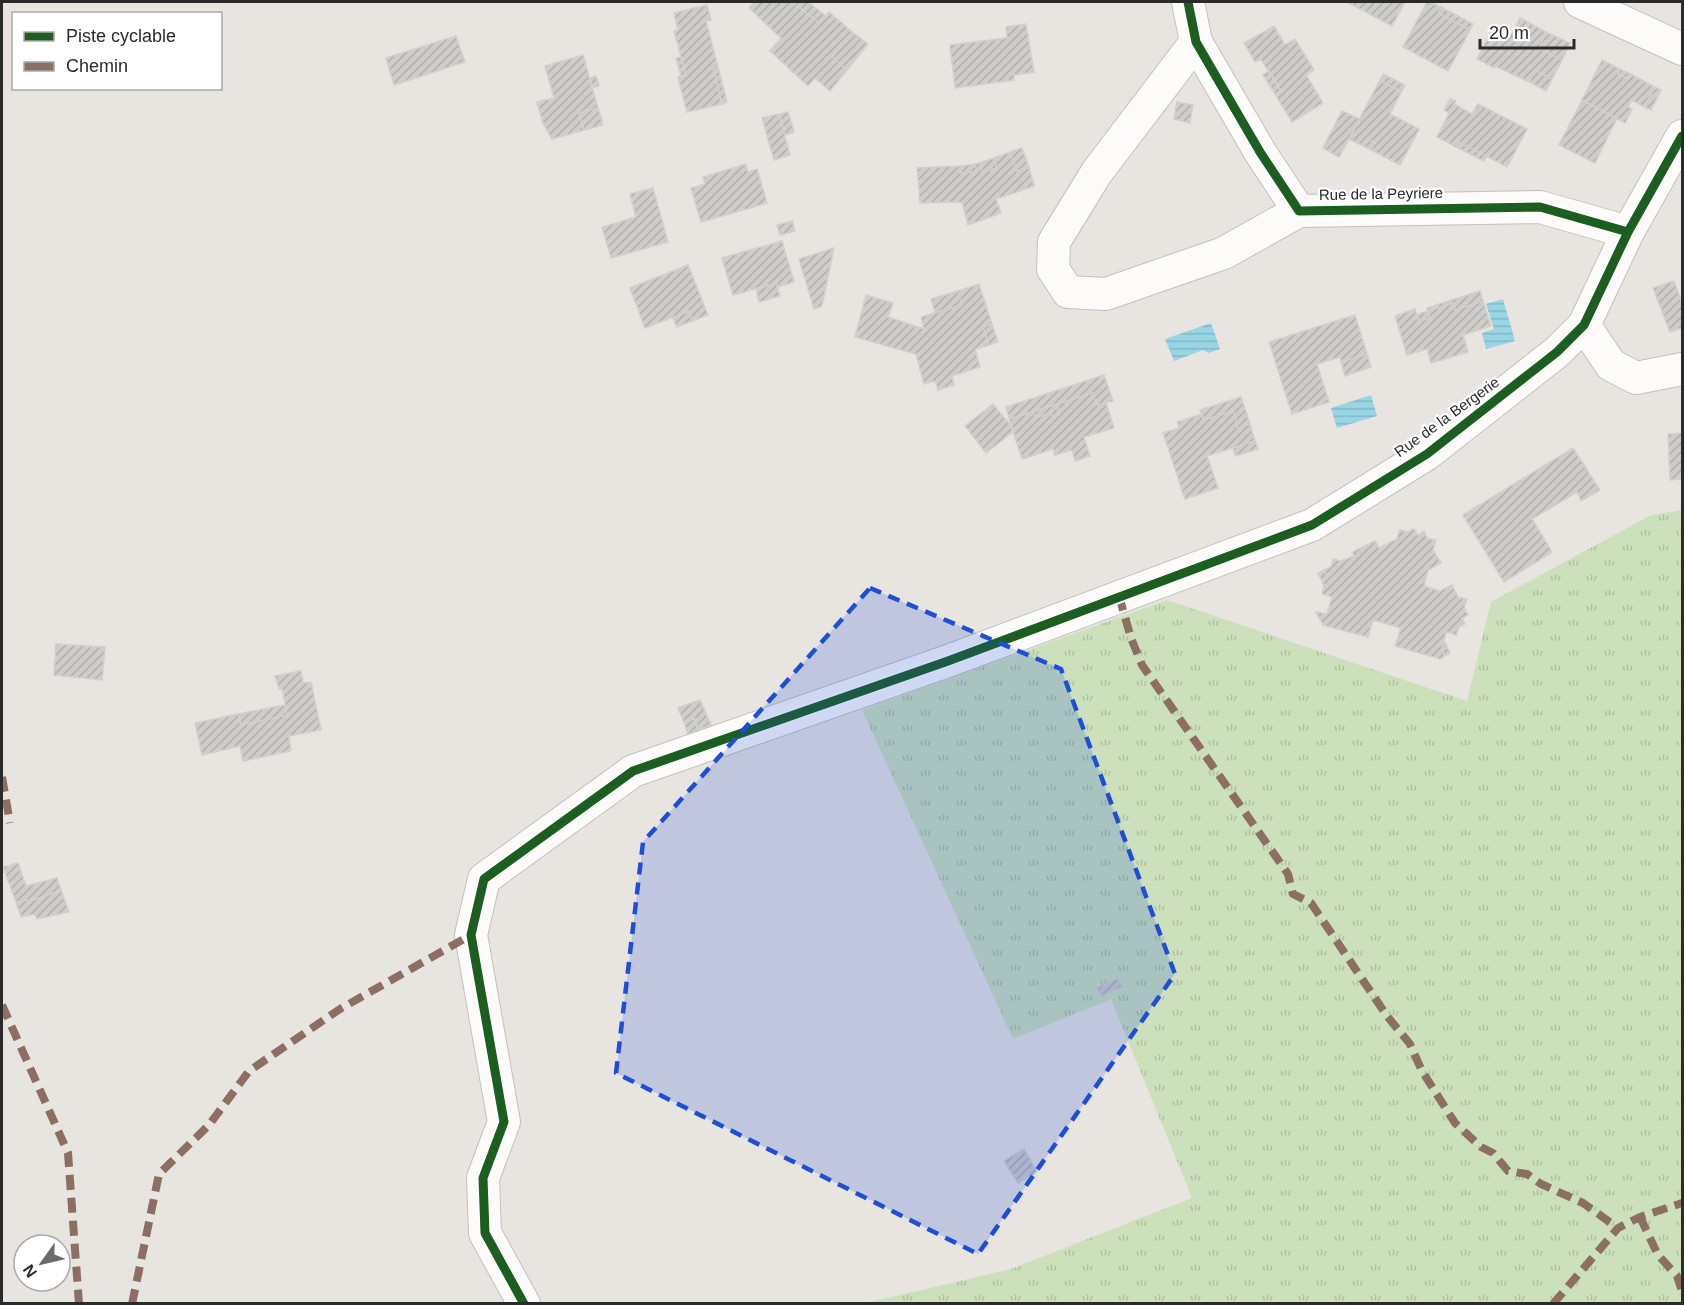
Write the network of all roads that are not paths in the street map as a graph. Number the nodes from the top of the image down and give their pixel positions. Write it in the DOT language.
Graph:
graph roads {
  1 [pos="1188,2"];
  2 [pos="1580,2"];
  3 [pos="1196,42"];
  4 [pos="1683,49"];
  5 [pos="1683,136"];
  6 [pos="1299,211"];
  7 [pos="1628,232"];
  8 [pos="1584,325"];
  9 [pos="1683,369"];
  10 [pos="524,1304"];
  1 -- 3 [label="street, Rue de la Peyriere"];
  2 -- 4 [label="street"];
  3 -- 6 [label="street, Rue de la Peyriere"];
  3 -- 6 [label="street, Rue de la Peyriere"];
  5 -- 7 [label="street, Rue de la Bergerie"];
  6 -- 7 [label="street, Rue de la Peyriere"];
  7 -- 8 [label="street, Rue de la Bergerie"];
  8 -- 9 [label="street"];
  8 -- 10 [label="street, Rue de la Bergerie"];
}
